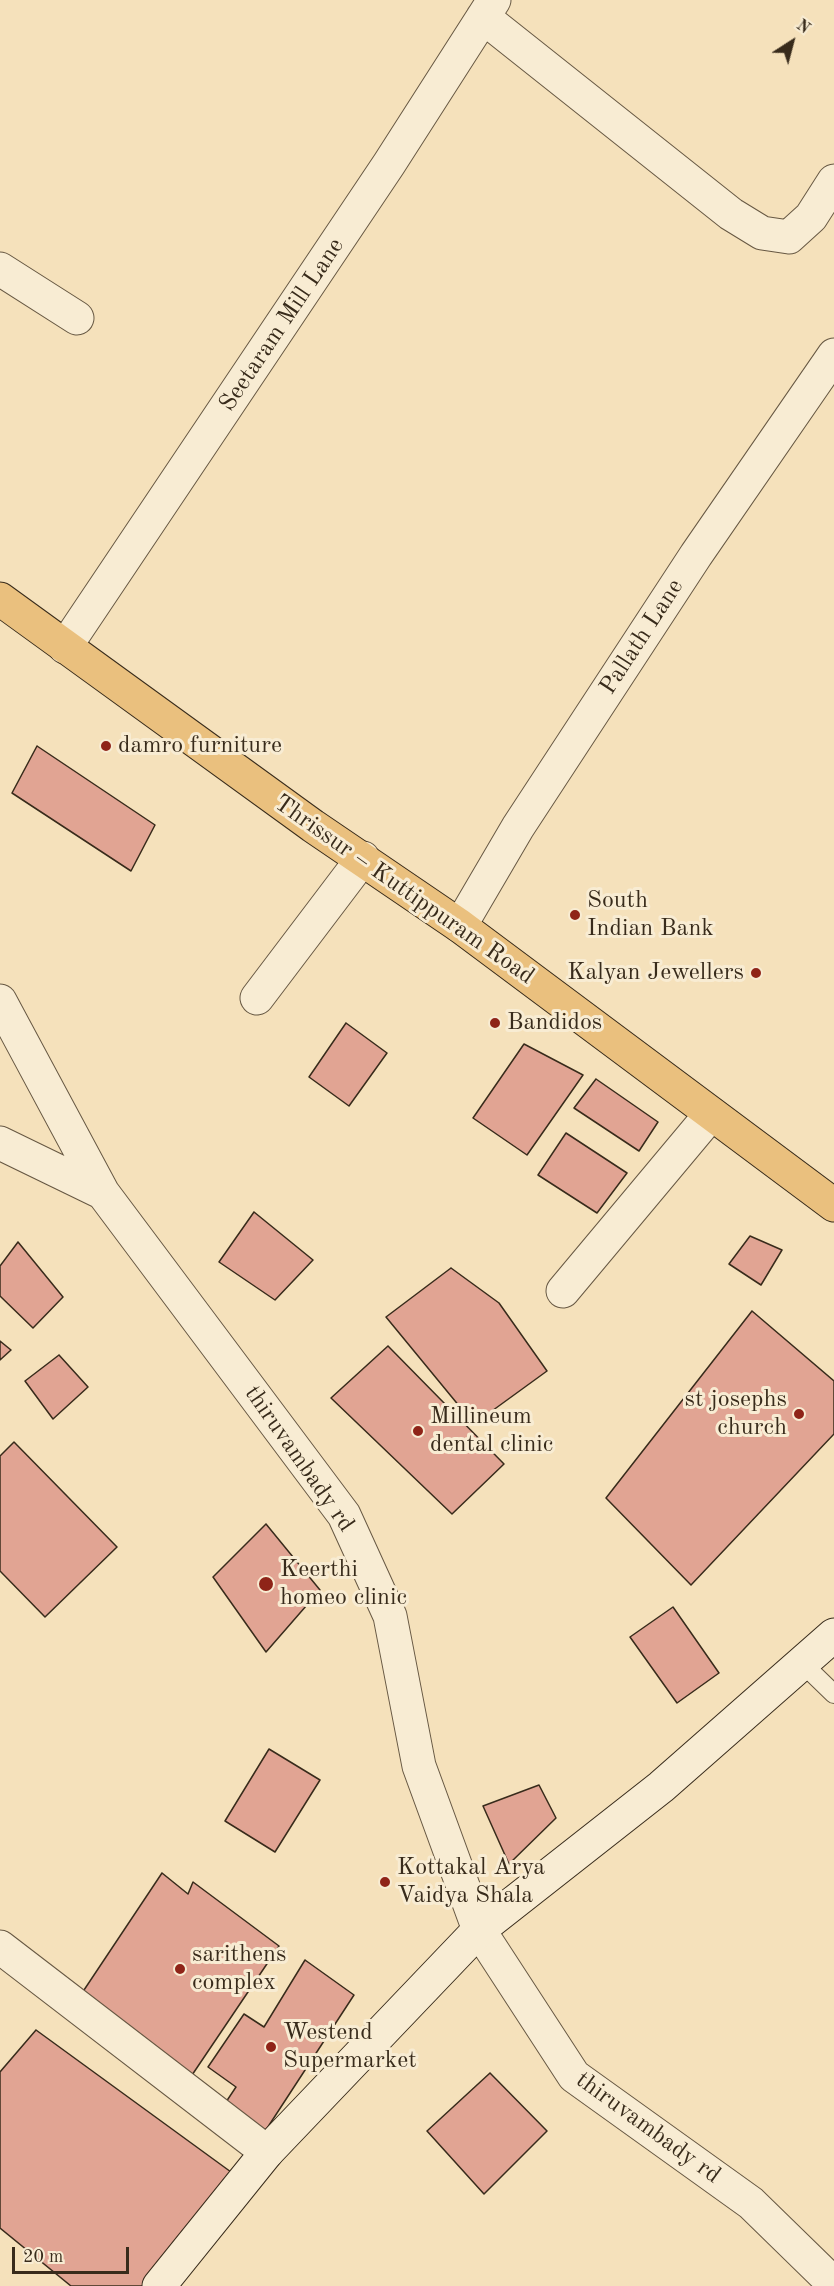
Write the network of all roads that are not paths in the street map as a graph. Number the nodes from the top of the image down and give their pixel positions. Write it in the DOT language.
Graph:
graph roads {
  1 [pos="489,8"];
  2 [pos="834,181"];
  3 [pos="0,269"];
  4 [pos="76,318"];
  5 [pos="834,355"];
  6 [pos="0,599"];
  7 [pos="65,647"];
  8 [pos="363,858"];
  9 [pos="460,926"];
  10 [pos="257,998"];
  11 [pos="0,1001"];
  12 [pos="711,1114"];
  13 [pos="0,1143"];
  14 [pos="103,1193"];
  15 [pos="834,1205"];
  16 [pos="563,1291"];
  17 [pos="834,1635"];
  18 [pos="802,1663"];
  19 [pos="834,1694"];
  20 [pos="479,1930"];
  21 [pos="0,1947"];
  22 [pos="267,2152"];
  23 [pos="834,2284"];
  24 [pos="159,2286"];
  1 -- 2 [label="street"];
  1 -- 7 [label="street, Seetaram Mill Lane"];
  3 -- 4 [label="street"];
  5 -- 9 [label="street, Pallath Lane"];
  6 -- 7 [label="main road, Thrissur – Kuttippuram Road"];
  7 -- 8 [label="main road, Thrissur – Kuttippuram Road"];
  8 -- 9 [label="main road, Thrissur – Kuttippuram Road"];
  8 -- 10 [label="street"];
  9 -- 12 [label="main road, Thrissur – Kuttippuram Road"];
  11 -- 14 [label="street, thiruvambady rd"];
  12 -- 15 [label="main road, Thrissur – Kuttippuram Road"];
  12 -- 16 [label="street"];
  13 -- 14 [label="street"];
  14 -- 20 [label="street, thiruvambady rd"];
  17 -- 18 [label="street"];
  18 -- 19 [label="lane"];
  18 -- 20 [label="street"];
  20 -- 22 [label="street"];
  20 -- 23 [label="street, thiruvambady rd"];
  21 -- 22 [label="street"];
  22 -- 24 [label="street"];
}
